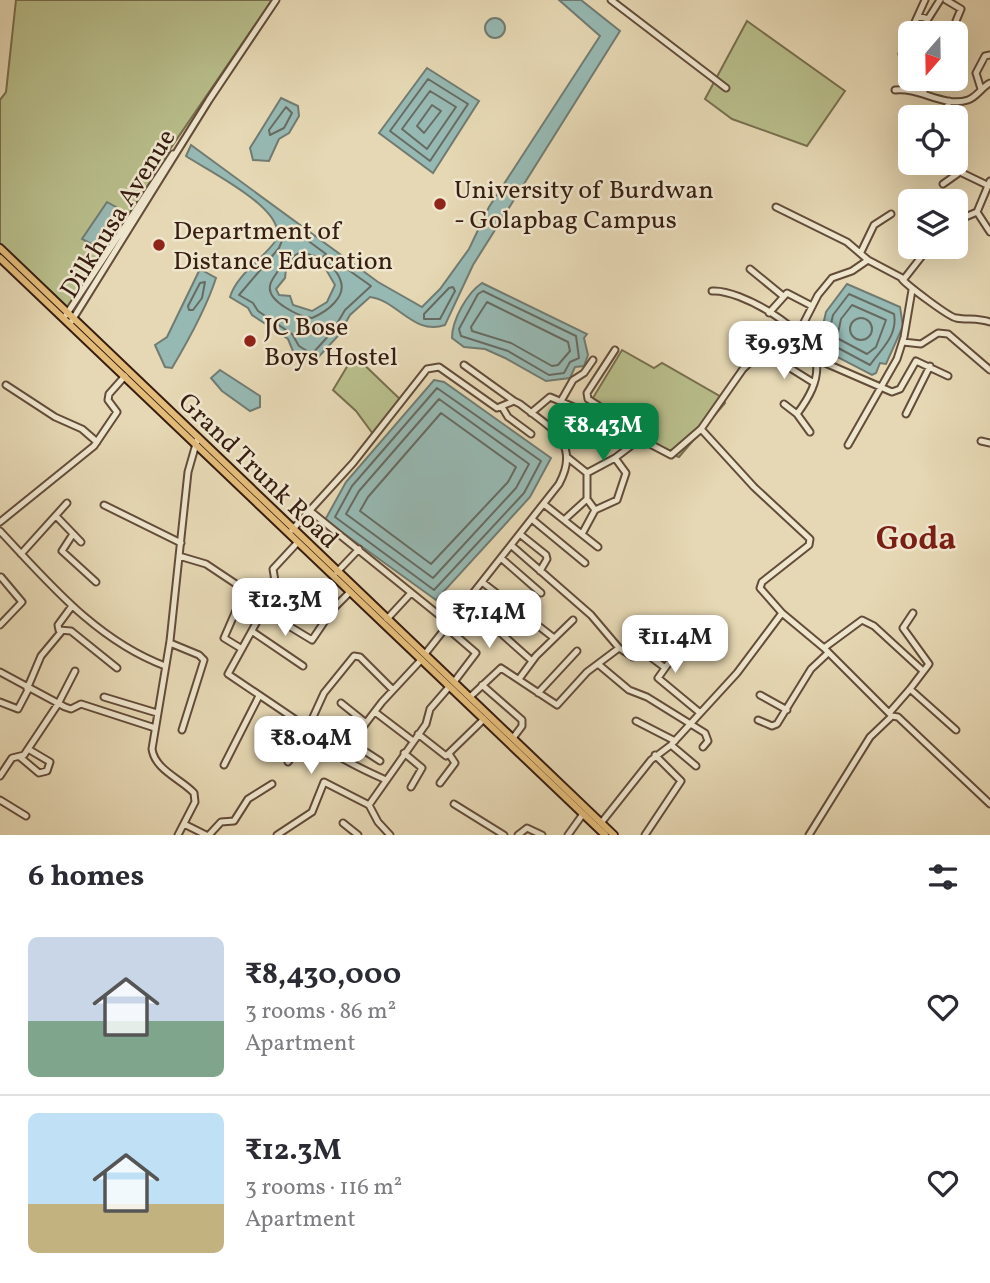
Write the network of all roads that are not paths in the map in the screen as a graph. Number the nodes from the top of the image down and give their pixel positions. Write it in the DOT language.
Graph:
graph roads {
  1 [pos="276,0"];
  2 [pos="611,0"];
  3 [pos="925,0"];
  4 [pos="940,0"];
  5 [pos="946,0"];
  6 [pos="918,16"];
  7 [pos="956,20"];
  8 [pos="916,21"];
  9 [pos="990,55"];
  10 [pos="990,83"];
  11 [pos="726,88"];
  12 [pos="981,89"];
  13 [pos="895,90"];
  14 [pos="924,92"];
  15 [pos="949,102"];
  16 [pos="948,105"];
  17 [pos="956,175"];
  18 [pos="968,175"];
  19 [pos="160,177"];
  20 [pos="988,183"];
  21 [pos="943,184"];
  22 [pos="776,207"];
  23 [pos="977,212"];
  24 [pos="891,214"];
  25 [pos="968,216"];
  26 [pos="990,232"];
  27 [pos="0,248"];
  28 [pos="861,252"];
  29 [pos="920,259"];
  30 [pos="3,260"];
  31 [pos="868,260"];
  32 [pos="0,269"];
  33 [pos="750,269"];
  34 [pos="902,279"];
  35 [pos="912,290"];
  36 [pos="712,291"];
  37 [pos="783,296"];
  38 [pos="812,306"];
  39 [pos="769,313"];
  40 [pos="66,315"];
  41 [pos="73,320"];
  42 [pos="990,322"];
  43 [pos="798,334"];
  44 [pos="903,342"];
  45 [pos="615,350"];
  46 [pos="774,358"];
  47 [pos="816,359"];
  48 [pos="593,360"];
  49 [pos="464,365"];
  50 [pos="930,366"];
  51 [pos="990,370"];
  52 [pos="125,376"];
  53 [pos="948,376"];
  54 [pos="814,383"];
  55 [pos="490,384"];
  56 [pos="6,385"];
  57 [pos="882,389"];
  58 [pos="480,397"];
  59 [pos="514,401"];
  60 [pos="561,401"];
  61 [pos="784,404"];
  62 [pos="502,407"];
  63 [pos="583,411"];
  64 [pos="531,413"];
  65 [pos="797,414"];
  66 [pos="906,414"];
  67 [pos="597,415"];
  68 [pos="701,429"];
  69 [pos="810,432"];
  70 [pos="531,434"];
  71 [pos="559,436"];
  72 [pos="640,439"];
  73 [pos="196,440"];
  74 [pos="981,441"];
  75 [pos="97,442"];
  76 [pos="990,443"];
  77 [pos="848,445"];
  78 [pos="567,457"];
  79 [pos="615,458"];
  80 [pos="587,474"];
  81 [pos="587,499"];
  82 [pos="67,503"];
  83 [pos="104,505"];
  84 [pos="545,505"];
  85 [pos="309,510"];
  86 [pos="596,510"];
  87 [pos="56,516"];
  88 [pos="533,520"];
  89 [pos="564,520"];
  90 [pos="0,522"];
  91 [pos="292,530"];
  92 [pos="0,531"];
  93 [pos="73,534"];
  94 [pos="582,534"];
  95 [pos="521,535"];
  96 [pos="81,542"];
  97 [pos="298,542"];
  98 [pos="181,543"];
  99 [pos="512,546"];
  100 [pos="598,547"];
  101 [pos="359,550"];
  102 [pos="21,554"];
  103 [pos="179,556"];
  104 [pos="501,558"];
  105 [pos="584,563"];
  106 [pos="540,571"];
  107 [pos="337,572"];
  108 [pos="1,577"];
  109 [pos="96,582"];
  110 [pos="277,582"];
  111 [pos="482,582"];
  112 [pos="350,592"];
  113 [pos="411,593"];
  114 [pos="541,593"];
  115 [pos="302,600"];
  116 [pos="466,602"];
  117 [pos="72,606"];
  118 [pos="264,611"];
  119 [pos="782,613"];
  120 [pos="913,613"];
  121 [pos="387,619"];
  122 [pos="573,620"];
  123 [pos="0,625"];
  124 [pos="448,626"];
  125 [pos="61,632"];
  126 [pos="253,632"];
  127 [pos="554,638"];
  128 [pos="170,643"];
  129 [pos="619,648"];
  130 [pos="242,649"];
  131 [pos="826,650"];
  132 [pos="577,651"];
  133 [pos="711,653"];
  134 [pos="423,657"];
  135 [pos="532,661"];
  136 [pos="598,664"];
  137 [pos="165,666"];
  138 [pos="303,666"];
  139 [pos="664,667"];
  140 [pos="117,668"];
  141 [pos="75,671"];
  142 [pos="923,671"];
  143 [pos="0,672"];
  144 [pos="519,679"];
  145 [pos="452,684"];
  146 [pos="482,685"];
  147 [pos="910,688"];
  148 [pos="27,690"];
  149 [pos="393,690"];
  150 [pos="538,693"];
  151 [pos="760,695"];
  152 [pos="259,696"];
  153 [pos="104,697"];
  154 [pos="470,697"];
  155 [pos="0,702"];
  156 [pos="341,703"];
  157 [pos="58,704"];
  158 [pos="787,710"];
  159 [pos="375,712"];
  160 [pos="699,712"];
  161 [pos="157,713"];
  162 [pos="891,714"];
  163 [pos="484,719"];
  164 [pos="312,720"];
  165 [pos="758,720"];
  166 [pos="636,721"];
  167 [pos="691,722"];
  168 [pos="366,723"];
  169 [pos="155,728"];
  170 [pos="182,730"];
  171 [pos="956,730"];
  172 [pos="309,731"];
  173 [pos="418,734"];
  174 [pos="513,738"];
  175 [pos="414,741"];
  176 [pos="351,742"];
  177 [pos="673,743"];
  178 [pos="702,747"];
  179 [pos="29,748"];
  180 [pos="404,753"];
  181 [pos="449,754"];
  182 [pos="655,755"];
  183 [pos="20,757"];
  184 [pos="340,757"];
  185 [pos="380,761"];
  186 [pos="288,762"];
  187 [pos="224,765"];
  188 [pos="696,766"];
  189 [pos="0,776"];
  190 [pos="386,780"];
  191 [pos="440,783"];
  192 [pos="272,785"];
  193 [pos="411,787"];
  194 [pos="0,800"];
  195 [pos="369,804"];
  196 [pos="454,804"];
  197 [pos="990,804"];
  198 [pos="583,814"];
  199 [pos="26,816"];
  200 [pos="601,822"];
  201 [pos="343,823"];
  202 [pos="184,824"];
  203 [pos="387,834"];
  204 [pos="178,835"];
  205 [pos="207,835"];
  206 [pos="276,835"];
  207 [pos="358,835"];
  208 [pos="504,835"];
  209 [pos="518,835"];
  210 [pos="542,835"];
  211 [pos="568,835"];
  212 [pos="605,835"];
  213 [pos="614,835"];
  214 [pos="645,835"];
  215 [pos="809,835"];
  1 -- 19 [label="street, Dilkhusa Avenue"];
  2 -- 11 [label="street"];
  3 -- 6 [label="street"];
  4 -- 6 [label="street"];
  5 -- 7 [label="street"];
  6 -- 8 [label="street"];
  9 -- 12 [label="street"];
  10 -- 12 [label="street"];
  12 -- 15 [label="street"];
  13 -- 14 [label="street"];
  14 -- 15 [label="street"];
  15 -- 16 [label="street"];
  17 -- 21 [label="street"];
  18 -- 20 [label="street"];
  19 -- 40 [label="street, Dilkhusa Avenue"];
  19 -- 41 [label="street, Dilkhusa Avenue"];
  20 -- 23 [label="street"];
  22 -- 28 [label="street"];
  23 -- 25 [label="street"];
  23 -- 26 [label="street"];
  24 -- 28 [label="street"];
  27 -- 40 [label="main road, Grand Trunk Road"];
  28 -- 31 [label="street"];
  29 -- 34 [label="street"];
  30 -- 32 [label="street"];
  30 -- 40 [label="main road, Grand Trunk Road"];
  31 -- 34 [label="street"];
  31 -- 38 [label="street"];
  33 -- 37 [label="street"];
  34 -- 35 [label="street"];
  35 -- 42 [label="street"];
  35 -- 44 [label="street"];
  36 -- 39 [label="street"];
  37 -- 38 [label="street"];
  37 -- 39 [label="street"];
  38 -- 43 [label="street"];
  39 -- 43 [label="street"];
  40 -- 41 [label="main road, Grand Trunk Road"];
  41 -- 52 [label="main road, Grand Trunk Road"];
  41 -- 73 [label="main road, Grand Trunk Road"];
  43 -- 46 [label="street"];
  43 -- 47 [label="street"];
  44 -- 51 [label="street"];
  44 -- 57 [label="street"];
  45 -- 67 [label="street"];
  46 -- 54 [label="street"];
  46 -- 68 [label="street"];
  47 -- 54 [label="street"];
  47 -- 57 [label="street"];
  48 -- 60 [label="street"];
  49 -- 55 [label="street"];
  50 -- 53 [label="street"];
  50 -- 57 [label="street"];
  50 -- 66 [label="street"];
  52 -- 73 [label="main road, Grand Trunk Road"];
  52 -- 75 [label="street"];
  54 -- 65 [label="street"];
  55 -- 58 [label="street"];
  55 -- 59 [label="street"];
  56 -- 75 [label="street"];
  57 -- 77 [label="street"];
  58 -- 62 [label="street"];
  58 -- 85 [label="street"];
  59 -- 62 [label="street"];
  59 -- 64 [label="street"];
  60 -- 63 [label="street"];
  60 -- 64 [label="street"];
  61 -- 65 [label="street"];
  62 -- 70 [label="street"];
  63 -- 67 [label="street"];
  63 -- 71 [label="street"];
  64 -- 71 [label="street"];
  65 -- 69 [label="street"];
  67 -- 72 [label="street"];
  68 -- 72 [label="street"];
  68 -- 119 [label="street"];
  71 -- 78 [label="street"];
  72 -- 79 [label="street"];
  73 -- 91 [label="main road, Grand Trunk Road"];
  73 -- 97 [label="main road, Grand Trunk Road"];
  73 -- 98 [label="street"];
  74 -- 76 [label="street"];
  75 -- 90 [label="street"];
  78 -- 80 [label="street"];
  78 -- 84 [label="street"];
  79 -- 80 [label="street"];
  79 -- 86 [label="street"];
  80 -- 81 [label="street"];
  81 -- 86 [label="street"];
  81 -- 89 [label="street"];
  82 -- 87 [label="street"];
  83 -- 98 [label="street"];
  84 -- 88 [label="street"];
  84 -- 89 [label="street"];
  85 -- 91 [label="street"];
  85 -- 101 [label="street"];
  86 -- 94 [label="street"];
  87 -- 93 [label="street"];
  87 -- 102 [label="street"];
  88 -- 95 [label="street"];
  88 -- 105 [label="street"];
  89 -- 94 [label="street"];
  91 -- 107 [label="main road, Grand Trunk Road"];
  92 -- 102 [label="street"];
  93 -- 96 [label="street"];
  93 -- 109 [label="street"];
  94 -- 100 [label="street"];
  95 -- 99 [label="street"];
  95 -- 106 [label="street"];
  97 -- 110 [label="street"];
  97 -- 112 [label="main road, Grand Trunk Road"];
  98 -- 103 [label="street"];
  99 -- 104 [label="street"];
  99 -- 106 [label="street"];
  101 -- 107 [label="street"];
  101 -- 113 [label="street"];
  102 -- 117 [label="street"];
  103 -- 128 [label="street"];
  103 -- 130 [label="street"];
  104 -- 111 [label="street"];
  104 -- 114 [label="street"];
  106 -- 129 [label="street"];
  107 -- 121 [label="main road, Grand Trunk Road"];
  108 -- 123 [label="street"];
  110 -- 115 [label="street"];
  110 -- 118 [label="street"];
  111 -- 116 [label="street"];
  111 -- 127 [label="street"];
  112 -- 118 [label="street"];
  112 -- 134 [label="main road, Grand Trunk Road"];
  113 -- 121 [label="street"];
  113 -- 124 [label="street"];
  116 -- 124 [label="street"];
  116 -- 135 [label="street"];
  117 -- 125 [label="street"];
  117 -- 137 [label="street"];
  118 -- 126 [label="street"];
  119 -- 131 [label="street"];
  119 -- 160 [label="street"];
  120 -- 142 [label="street"];
  121 -- 134 [label="main road, Grand Trunk Road"];
  122 -- 127 [label="street"];
  124 -- 134 [label="street"];
  124 -- 145 [label="street"];
  125 -- 140 [label="street"];
  125 -- 148 [label="street"];
  126 -- 130 [label="street"];
  126 -- 138 [label="street"];
  127 -- 135 [label="street"];
  128 -- 137 [label="street"];
  128 -- 170 [label="street"];
  129 -- 136 [label="street"];
  129 -- 139 [label="street"];
  130 -- 152 [label="street"];
  131 -- 142 [label="street"];
  131 -- 158 [label="street"];
  131 -- 162 [label="street"];
  132 -- 150 [label="street"];
  133 -- 139 [label="street"];
  134 -- 145 [label="main road, Grand Trunk Road"];
  134 -- 149 [label="street"];
  135 -- 144 [label="street"];
  136 -- 150 [label="street"];
  136 -- 167 [label="street"];
  137 -- 161 [label="street"];
  139 -- 160 [label="street"];
  141 -- 157 [label="street"];
  142 -- 147 [label="street"];
  143 -- 148 [label="street"];
  144 -- 146 [label="street"];
  144 -- 150 [label="street"];
  145 -- 154 [label="main road, Grand Trunk Road"];
  145 -- 163 [label="main road, Grand Trunk Road"];
  145 -- 173 [label="street"];
  146 -- 154 [label="street"];
  146 -- 174 [label="street"];
  147 -- 162 [label="street"];
  147 -- 171 [label="street"];
  148 -- 155 [label="street"];
  148 -- 157 [label="street"];
  149 -- 159 [label="street"];
  149 -- 164 [label="street"];
  151 -- 158 [label="street"];
  152 -- 172 [label="street"];
  152 -- 187 [label="street"];
  153 -- 161 [label="street"];
  154 -- 174 [label="main road, Grand Trunk Road"];
  156 -- 168 [label="street"];
  157 -- 169 [label="street"];
  157 -- 179 [label="street"];
  158 -- 165 [label="street"];
  159 -- 168 [label="street"];
  159 -- 175 [label="street"];
  160 -- 167 [label="street"];
  161 -- 169 [label="street"];
  162 -- 197 [label="street"];
  162 -- 215 [label="street"];
  163 -- 181 [label="street"];
  163 -- 198 [label="main road, Grand Trunk Road"];
  164 -- 172 [label="street"];
  164 -- 176 [label="street"];
  166 -- 177 [label="street"];
  167 -- 177 [label="street"];
  167 -- 178 [label="street"];
  168 -- 176 [label="street"];
  169 -- 202 [label="street"];
  172 -- 184 [label="street"];
  172 -- 186 [label="street"];
  173 -- 175 [label="street"];
  173 -- 181 [label="street"];
  174 -- 200 [label="main road, Grand Trunk Road"];
  175 -- 180 [label="street"];
  176 -- 184 [label="street"];
  176 -- 185 [label="street"];
  177 -- 182 [label="street"];
  177 -- 188 [label="street"];
  179 -- 183 [label="street"];
  179 -- 183 [label="street"];
  180 -- 190 [label="street"];
  180 -- 193 [label="street"];
  181 -- 191 [label="street"];
  182 -- 200 [label="street"];
  182 -- 214 [label="street"];
  183 -- 189 [label="street"];
  184 -- 190 [label="street"];
  190 -- 195 [label="street"];
  192 -- 205 [label="street"];
  194 -- 199 [label="street"];
  195 -- 203 [label="street"];
  195 -- 206 [label="street"];
  196 -- 208 [label="street"];
  198 -- 211 [label="street"];
  198 -- 212 [label="main road, Grand Trunk Road"];
  200 -- 213 [label="main road, Grand Trunk Road"];
  201 -- 207 [label="street"];
  202 -- 204 [label="street"];
  202 -- 205 [label="street"];
  209 -- 210 [label="street"];
}
